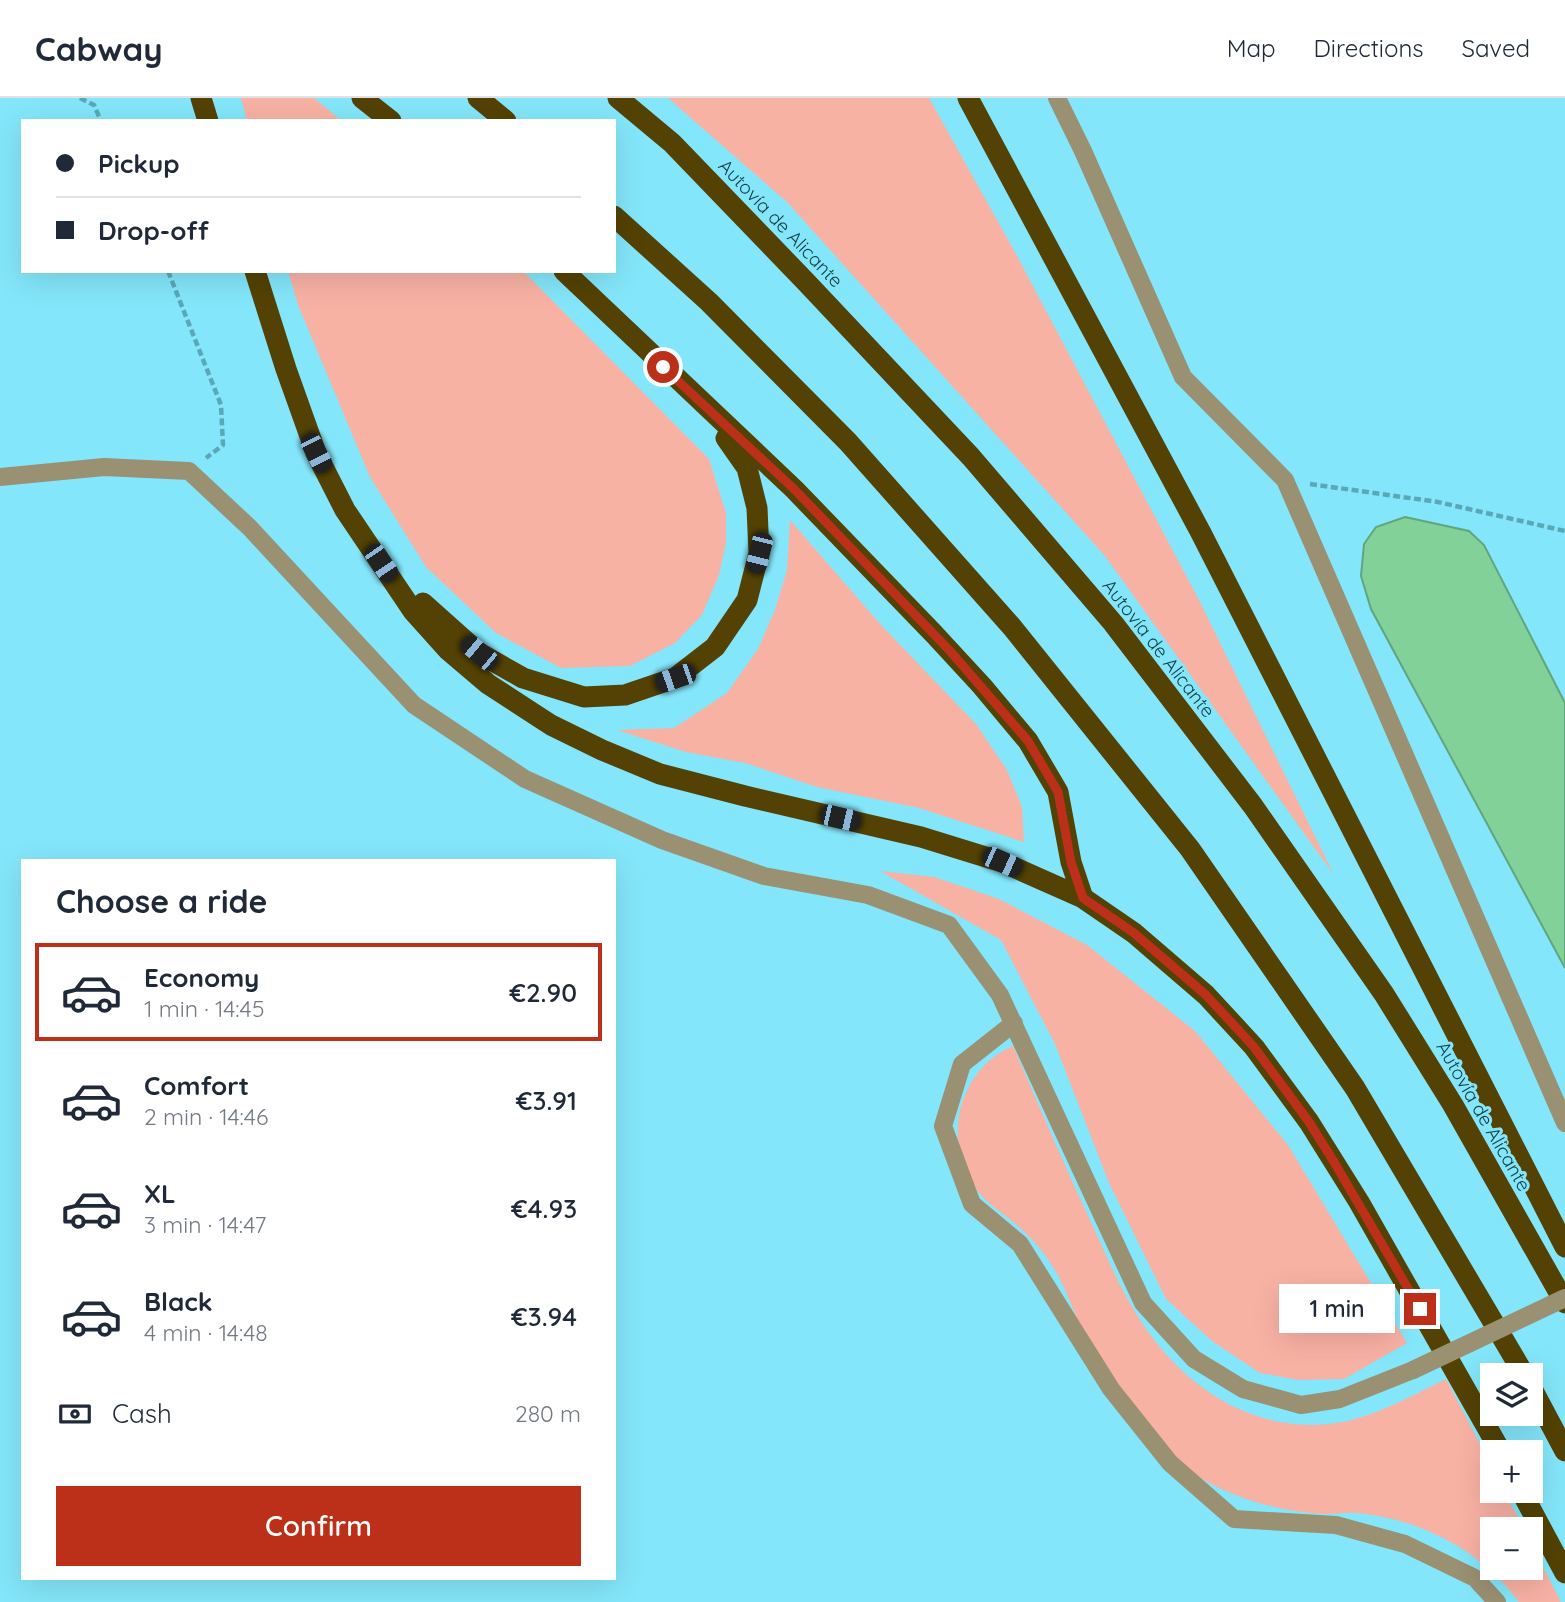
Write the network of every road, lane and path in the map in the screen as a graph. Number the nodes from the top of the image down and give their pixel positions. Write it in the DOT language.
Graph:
graph roads {
  1 [pos="79,98"];
  2 [pos="201,98"];
  3 [pos="362,98"];
  4 [pos="478,98"];
  5 [pos="618,98"];
  6 [pos="968,98"];
  7 [pos="1056,98"];
  8 [pos="100,119"];
  9 [pos="207,119"];
  10 [pos="388,119"];
  11 [pos="504,119"];
  12 [pos="616,218"];
  13 [pos="169,273"];
  14 [pos="256,273"];
  15 [pos="566,273"];
  16 [pos="703,405"];
  17 [pos="189,471"];
  18 [pos="0,477"];
  19 [pos="1285,481"];
  20 [pos="1565,531"];
  21 [pos="381,563"];
  22 [pos="1083,898"];
  23 [pos="1014,1023"];
  24 [pos="1565,1123"];
  25 [pos="1565,1247"];
  26 [pos="1565,1301"];
  27 [pos="1517,1363"];
  28 [pos="1543,1410"];
  29 [pos="1494,1440"];
  30 [pos="1565,1451"];
  31 [pos="1527,1503"];
  32 [pos="1565,1573"];
  33 [pos="1497,1602"];
  1 -- 8 [label="path"];
  2 -- 9 [label="highway"];
  3 -- 10 [label="highway"];
  4 -- 11 [label="highway"];
  5 -- 26 [label="highway, Autovía de Alicante"];
  6 -- 25 [label="highway"];
  7 -- 19 [label="lane"];
  12 -- 27 [label="highway"];
  13 -- 17 [label="path"];
  14 -- 21 [label="highway"];
  15 -- 16 [label="highway"];
  16 -- 21 [label="highway"];
  16 -- 22 [label="highway"];
  17 -- 18 [label="lane"];
  17 -- 23 [label="lane"];
  19 -- 20 [label="path"];
  19 -- 24 [label="lane"];
  21 -- 22 [label="highway"];
  22 -- 29 [label="highway"];
  23 -- 26 [label="lane, bridge"];
  23 -- 33 [label="lane"];
  28 -- 30 [label="highway"];
  31 -- 32 [label="highway"];
}
